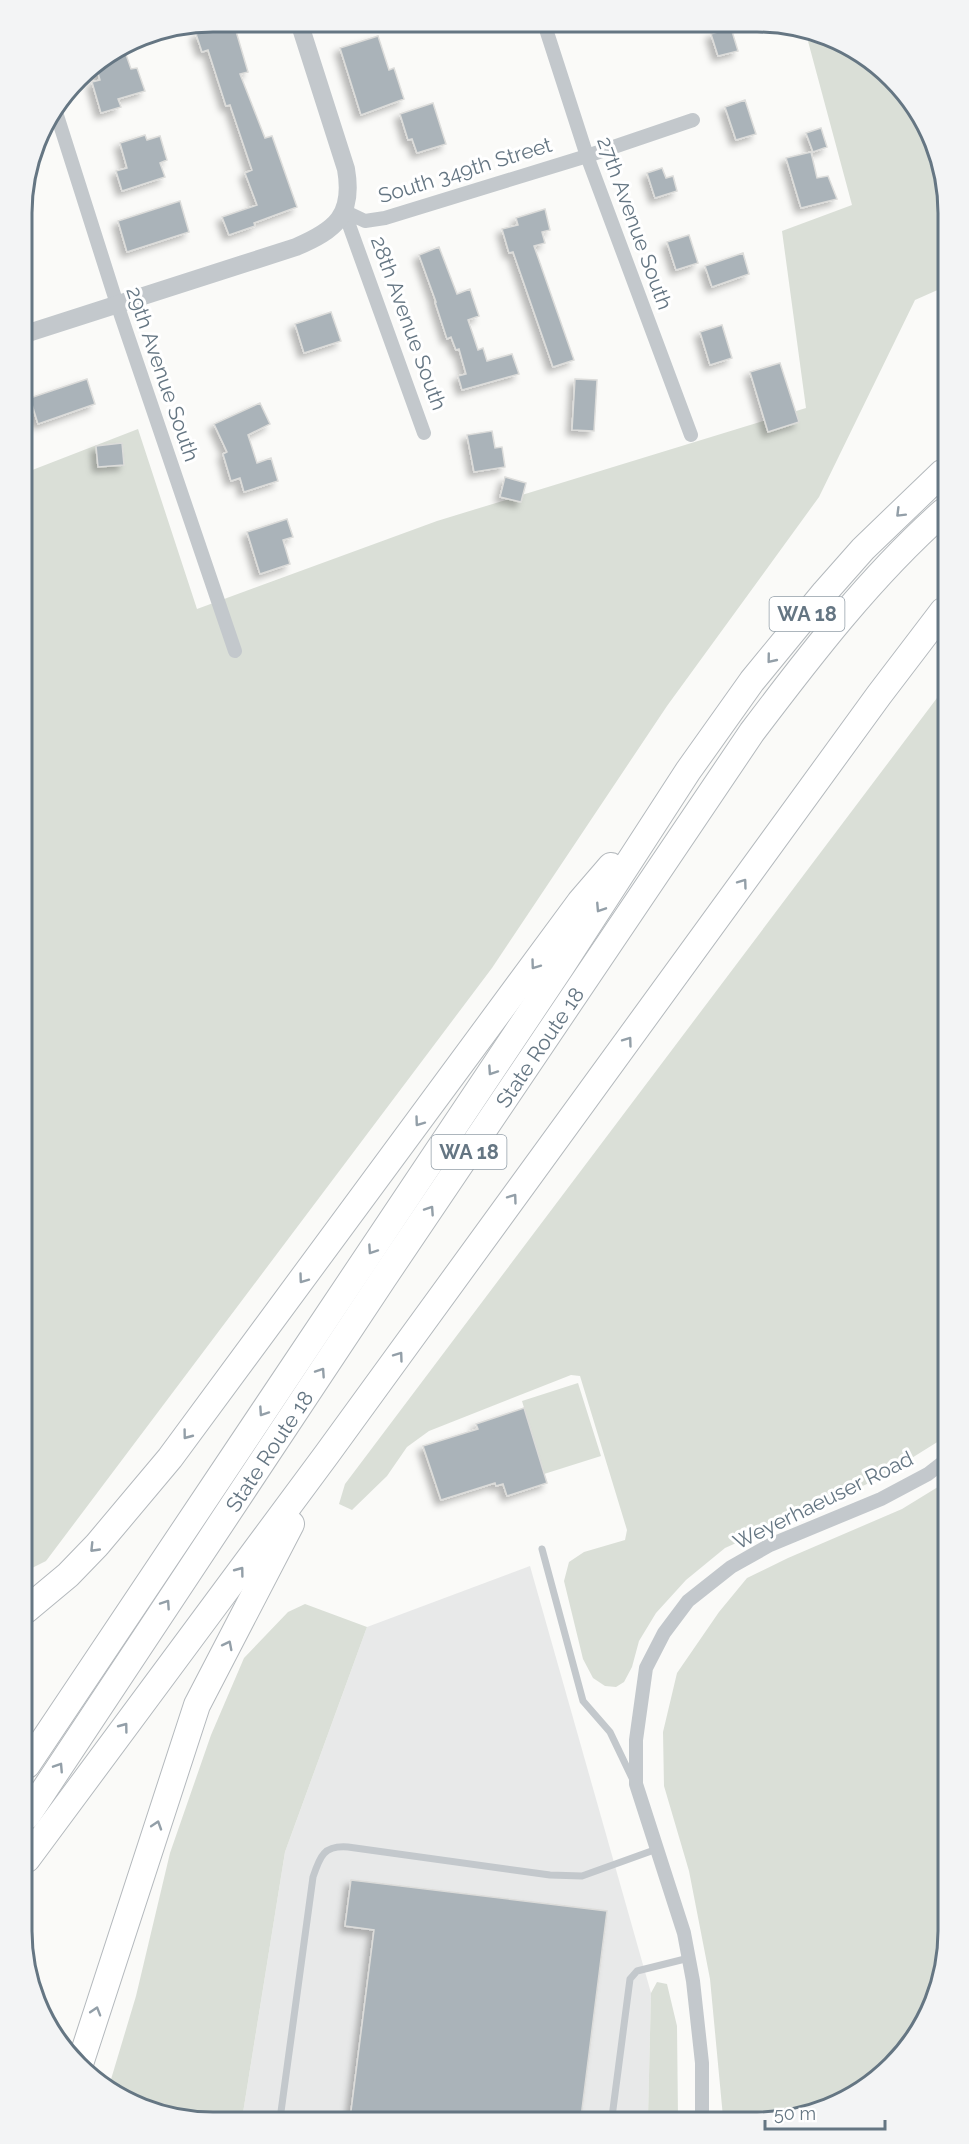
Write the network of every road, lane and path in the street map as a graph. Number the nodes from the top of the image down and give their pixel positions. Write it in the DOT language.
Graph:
graph roads {
  1 [pos="302,32"];
  2 [pos="547,32"];
  3 [pos="58,119"];
  4 [pos="693,120"];
  5 [pos="587,156"];
  6 [pos="345,211"];
  7 [pos="117,304"];
  8 [pos="32,331"];
  9 [pos="424,433"];
  10 [pos="691,435"];
  11 [pos="938,477"];
  12 [pos="938,517"];
  13 [pos="938,618"];
  14 [pos="235,651"];
  15 [pos="688,771"];
  16 [pos="327,1454"];
  17 [pos="937,1467"];
  18 [pos="542,1549"];
  19 [pos="32,1605"];
  20 [pos="32,1758"];
  21 [pos="636,1785"];
  22 [pos="32,1808"];
  23 [pos="657,1849"];
  24 [pos="32,1852"];
  25 [pos="689,1958"];
  26 [pos="82,2057"];
  27 [pos="281,2112"];
  28 [pos="613,2112"];
  29 [pos="702,2112"];
  1 -- 6 [label="street, 28th Avenue South"];
  2 -- 5 [label="street, 27th Avenue South"];
  3 -- 7 [label="street, 29th Avenue South"];
  4 -- 5 [label="street, South 349th Street"];
  5 -- 6 [label="street, South 349th Street"];
  5 -- 10 [label="street, 27th Avenue South"];
  6 -- 7 [label="street"];
  6 -- 9 [label="street, 28th Avenue South"];
  7 -- 8 [label="street"];
  7 -- 14 [label="street, 29th Avenue South"];
  11 -- 15 [label="highway, State Route 18 / WA 18, one-way"];
  22 -- 12 [label="highway, State Route 18 / WA 18, one-way"];
  16 -- 13 [label="highway, one-way"];
  15 -- 19 [label="highway, one-way"];
  15 -- 20 [label="highway, State Route 18 / WA 18, one-way"];
  24 -- 16 [label="highway, one-way"];
  26 -- 16 [label="highway, one-way"];
  17 -- 21 [label="street, Weyerhaeuser Road"];
  18 -- 21 [label="lane"];
  21 -- 23 [label="street, Weyerhaeuser Road"];
  23 -- 25 [label="street, Weyerhaeuser Road"];
  23 -- 27 [label="lane"];
  25 -- 28 [label="lane"];
  25 -- 29 [label="street, Weyerhaeuser Road"];
}
